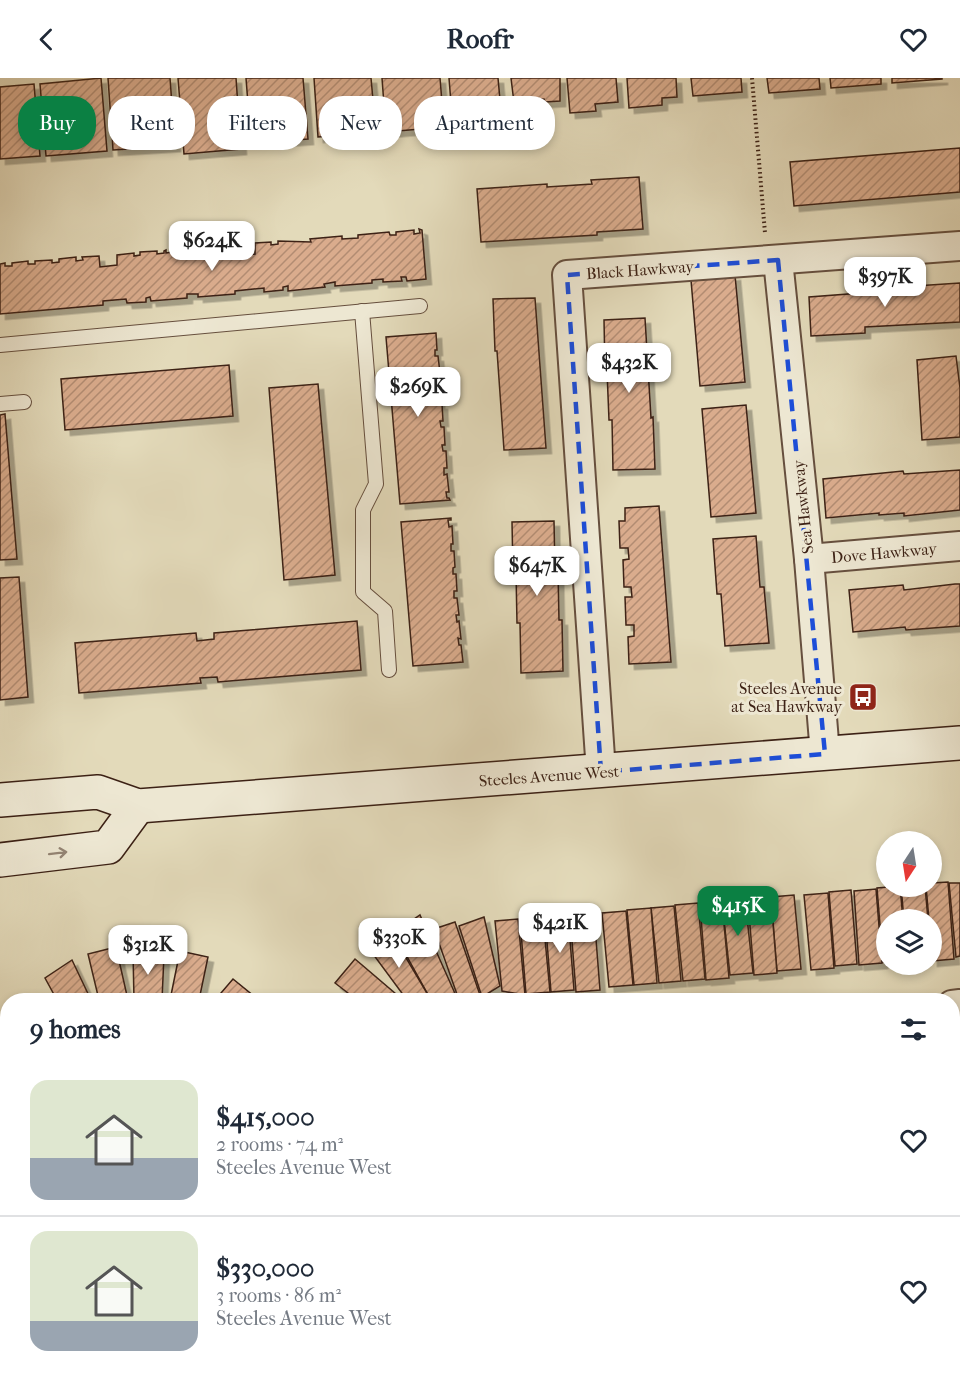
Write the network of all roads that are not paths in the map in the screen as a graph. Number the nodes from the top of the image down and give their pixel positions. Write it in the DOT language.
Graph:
graph roads {
  1 [pos="960,246"];
  2 [pos="778,260"];
  3 [pos="420,306"];
  4 [pos="362,311"];
  5 [pos="0,345"];
  6 [pos="24,402"];
  7 [pos="0,404"];
  8 [pos="960,546"];
  9 [pos="809,559"];
  10 [pos="389,670"];
  11 [pos="960,743"];
  12 [pos="825,754"];
  13 [pos="601,772"];
  14 [pos="0,800"];
  15 [pos="138,806"];
  16 [pos="0,860"];
  1 -- 2 [label="street, Black Hawkway"];
  2 -- 9 [label="street, Sea Hawkway"];
  2 -- 13 [label="street, Black Hawkway"];
  3 -- 4 [label="lane"];
  4 -- 5 [label="lane"];
  4 -- 10 [label="lane"];
  6 -- 7 [label="lane"];
  8 -- 9 [label="street, Dove Hawkway"];
  9 -- 12 [label="street, Sea Hawkway"];
  11 -- 12 [label="main road, Steeles Avenue West"];
  12 -- 13 [label="main road, Steeles Avenue West"];
  13 -- 15 [label="main road, Steeles Avenue West"];
  14 -- 15 [label="main road, Steeles Avenue West"];
  16 -- 15 [label="main road, one-way"];
}
